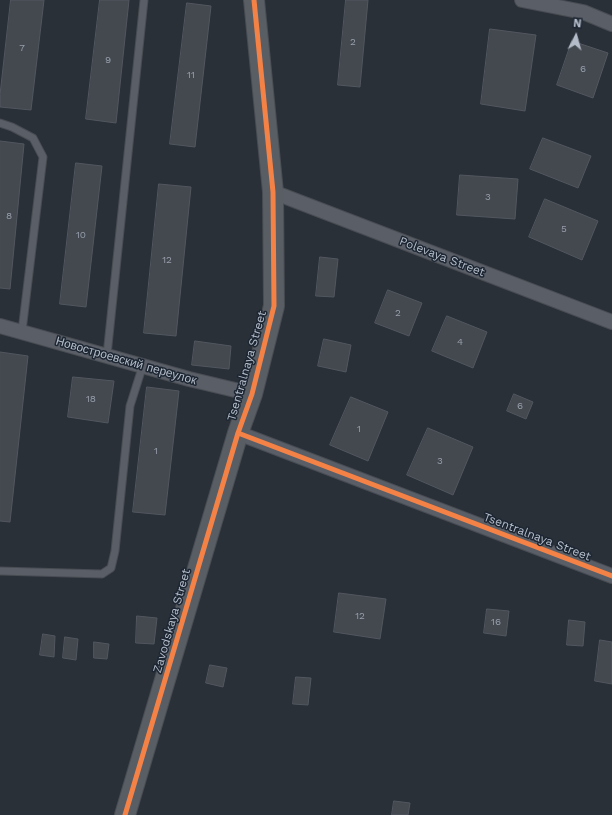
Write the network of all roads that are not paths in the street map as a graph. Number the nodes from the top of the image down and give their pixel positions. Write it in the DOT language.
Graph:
graph roads {
  1 [pos="144,0"];
  2 [pos="254,0"];
  3 [pos="522,0"];
  4 [pos="612,24"];
  5 [pos="0,123"];
  6 [pos="273,192"];
  7 [pos="612,322"];
  8 [pos="0,326"];
  9 [pos="22,331"];
  10 [pos="106,355"];
  11 [pos="144,365"];
  12 [pos="252,394"];
  13 [pos="238,433"];
  14 [pos="0,572"];
  15 [pos="612,576"];
  16 [pos="125,815"];
  1 -- 10 [label="lane"];
  2 -- 6 [label="street, Tsentralnaya Street"];
  3 -- 4 [label="street"];
  5 -- 9 [label="lane"];
  6 -- 7 [label="street, Polevaya Street"];
  6 -- 12 [label="street, Tsentralnaya Street"];
  8 -- 9 [label="street, Новостроевский переулок"];
  9 -- 10 [label="street, Новостроевский переулок"];
  10 -- 11 [label="street, Новостроевский переулок"];
  11 -- 12 [label="street, Новостроевский переулок"];
  11 -- 14 [label="lane"];
  12 -- 13 [label="street, Tsentralnaya Street"];
  13 -- 15 [label="street, Tsentralnaya Street"];
  13 -- 16 [label="street, Zavodskaya Street"];
}
